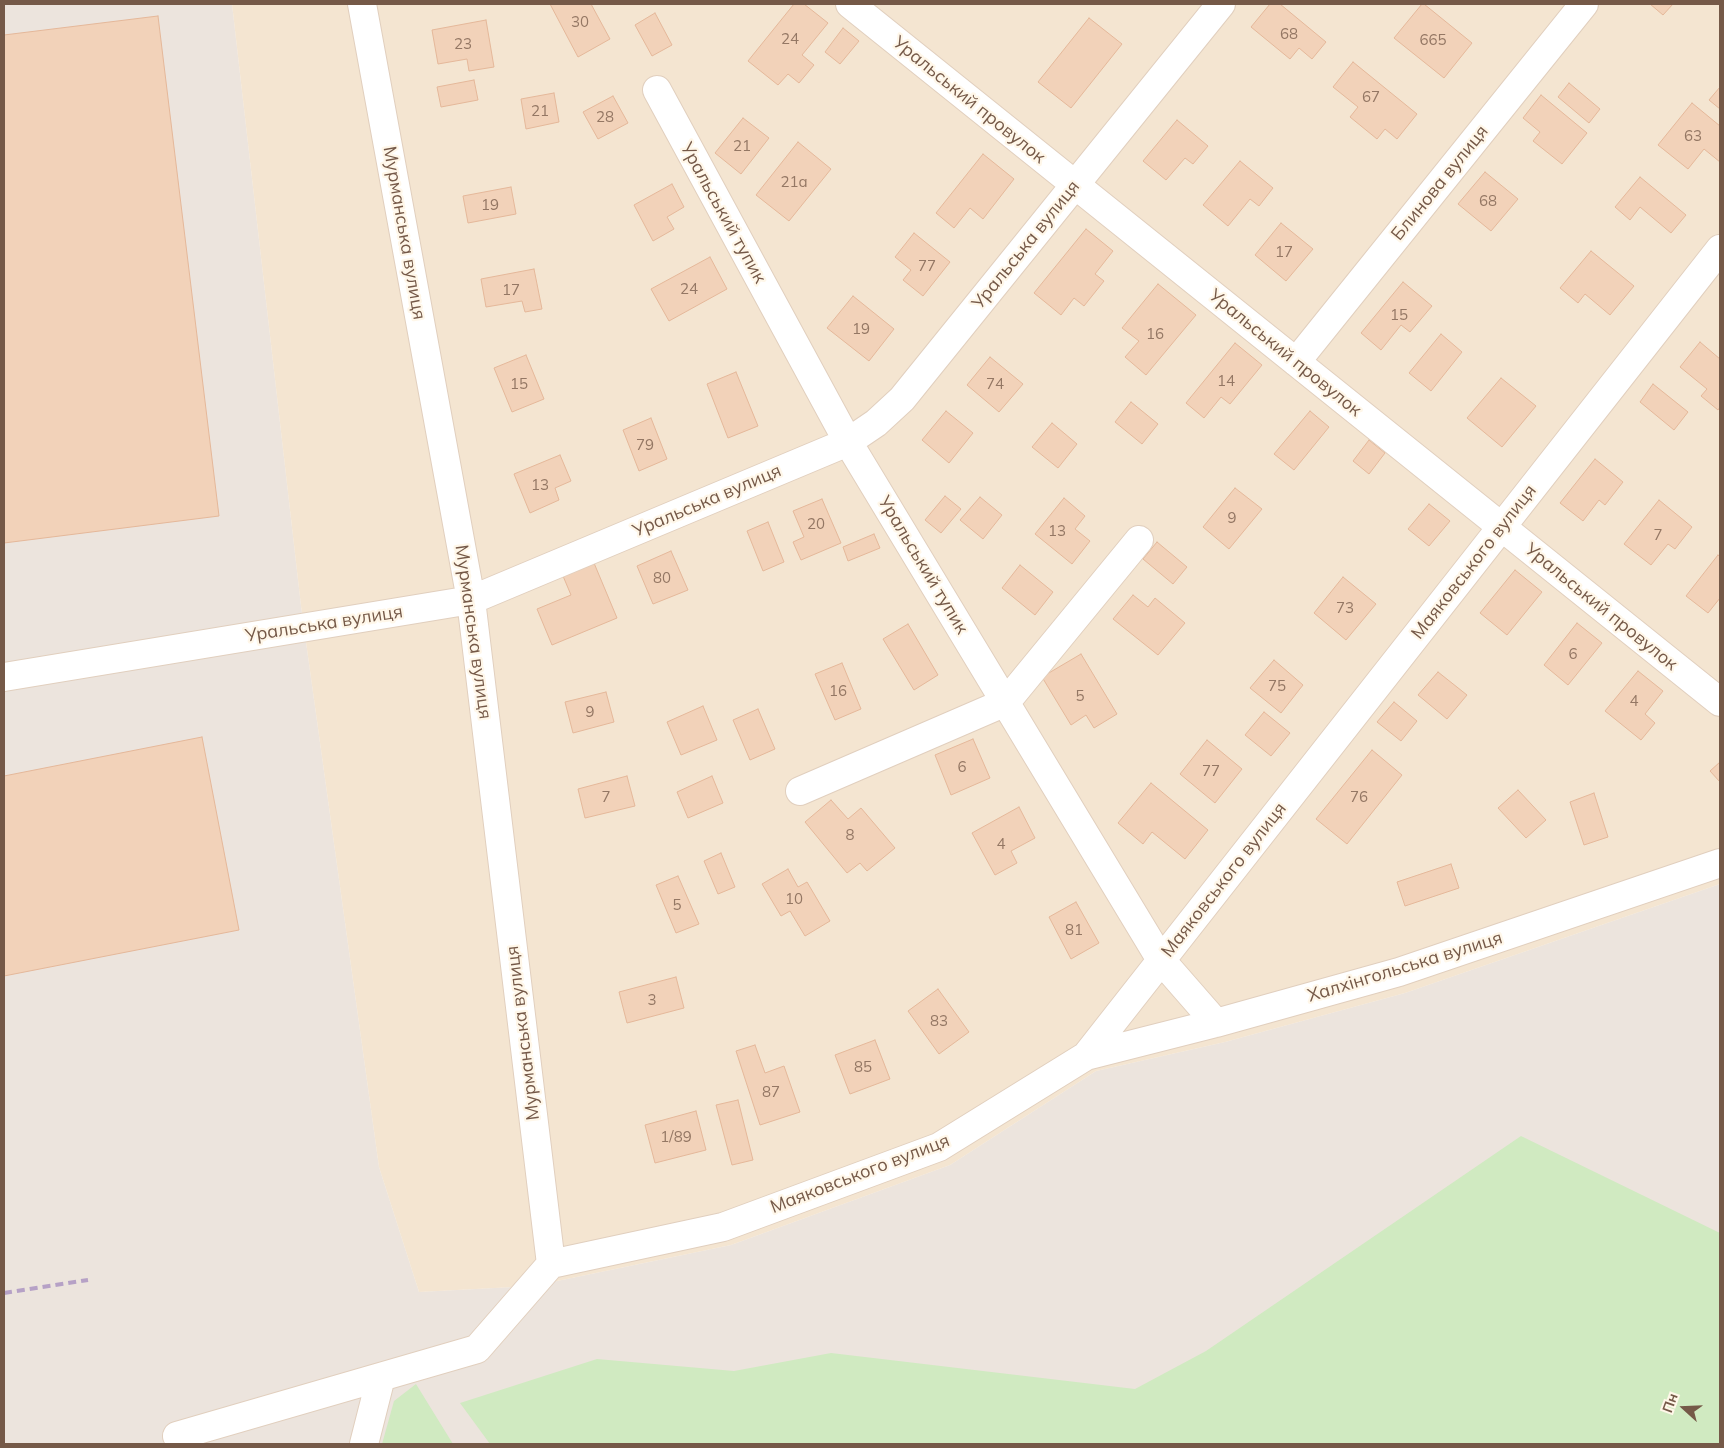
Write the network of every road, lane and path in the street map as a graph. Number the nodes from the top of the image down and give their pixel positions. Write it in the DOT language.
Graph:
graph roads {
  1 [pos="362,4"];
  2 [pos="850,4"];
  3 [pos="1221,4"];
  4 [pos="1584,4"];
  5 [pos="656,90"];
  6 [pos="1075,184"];
  7 [pos="1720,249"];
  8 [pos="1296,362"];
  9 [pos="848,442"];
  10 [pos="1502,527"];
  11 [pos="1139,540"];
  12 [pos="471,600"];
  13 [pos="4,677"];
  14 [pos="1718,696"];
  15 [pos="1006,702"];
  16 [pos="800,791"];
  17 [pos="1720,863"];
  18 [pos="1161,960"];
  19 [pos="1216,1023"];
  20 [pos="1086,1056"];
  21 [pos="551,1264"];
  22 [pos="381,1377"];
  23 [pos="178,1436"];
  24 [pos="364,1444"];
  1 -- 12 [label="street, Мурманська вулиця"];
  2 -- 6 [label="street, Уральський провулок"];
  3 -- 6 [label="street, Уральська вулиця"];
  4 -- 8 [label="street, Блинова вулиця"];
  5 -- 9 [label="street, Уральський тупик"];
  6 -- 8 [label="street, Уральський провулок"];
  6 -- 9 [label="street, Уральська вулиця"];
  7 -- 10 [label="street, Маяковського вулиця"];
  8 -- 10 [label="street, Уральський провулок"];
  9 -- 12 [label="street, Уральська вулиця"];
  9 -- 15 [label="street, Уральський тупик"];
  10 -- 14 [label="street, Уральський провулок"];
  10 -- 18 [label="street, Маяковського вулиця"];
  11 -- 15 [label="street"];
  12 -- 13 [label="street, Уральська вулиця"];
  12 -- 21 [label="street, Мурманська вулиця"];
  15 -- 16 [label="street"];
  15 -- 18 [label="street, Уральський тупик"];
  17 -- 19 [label="street, Халхінгольська вулиця"];
  18 -- 19 [label="street, Уральський тупик"];
  18 -- 20 [label="street, Маяковського вулиця"];
  19 -- 20 [label="street, Халхінгольська вулиця"];
  20 -- 21 [label="street, Маяковського вулиця"];
  21 -- 22 [label="street"];
  22 -- 23 [label="street"];
  22 -- 24 [label="street"];
}
